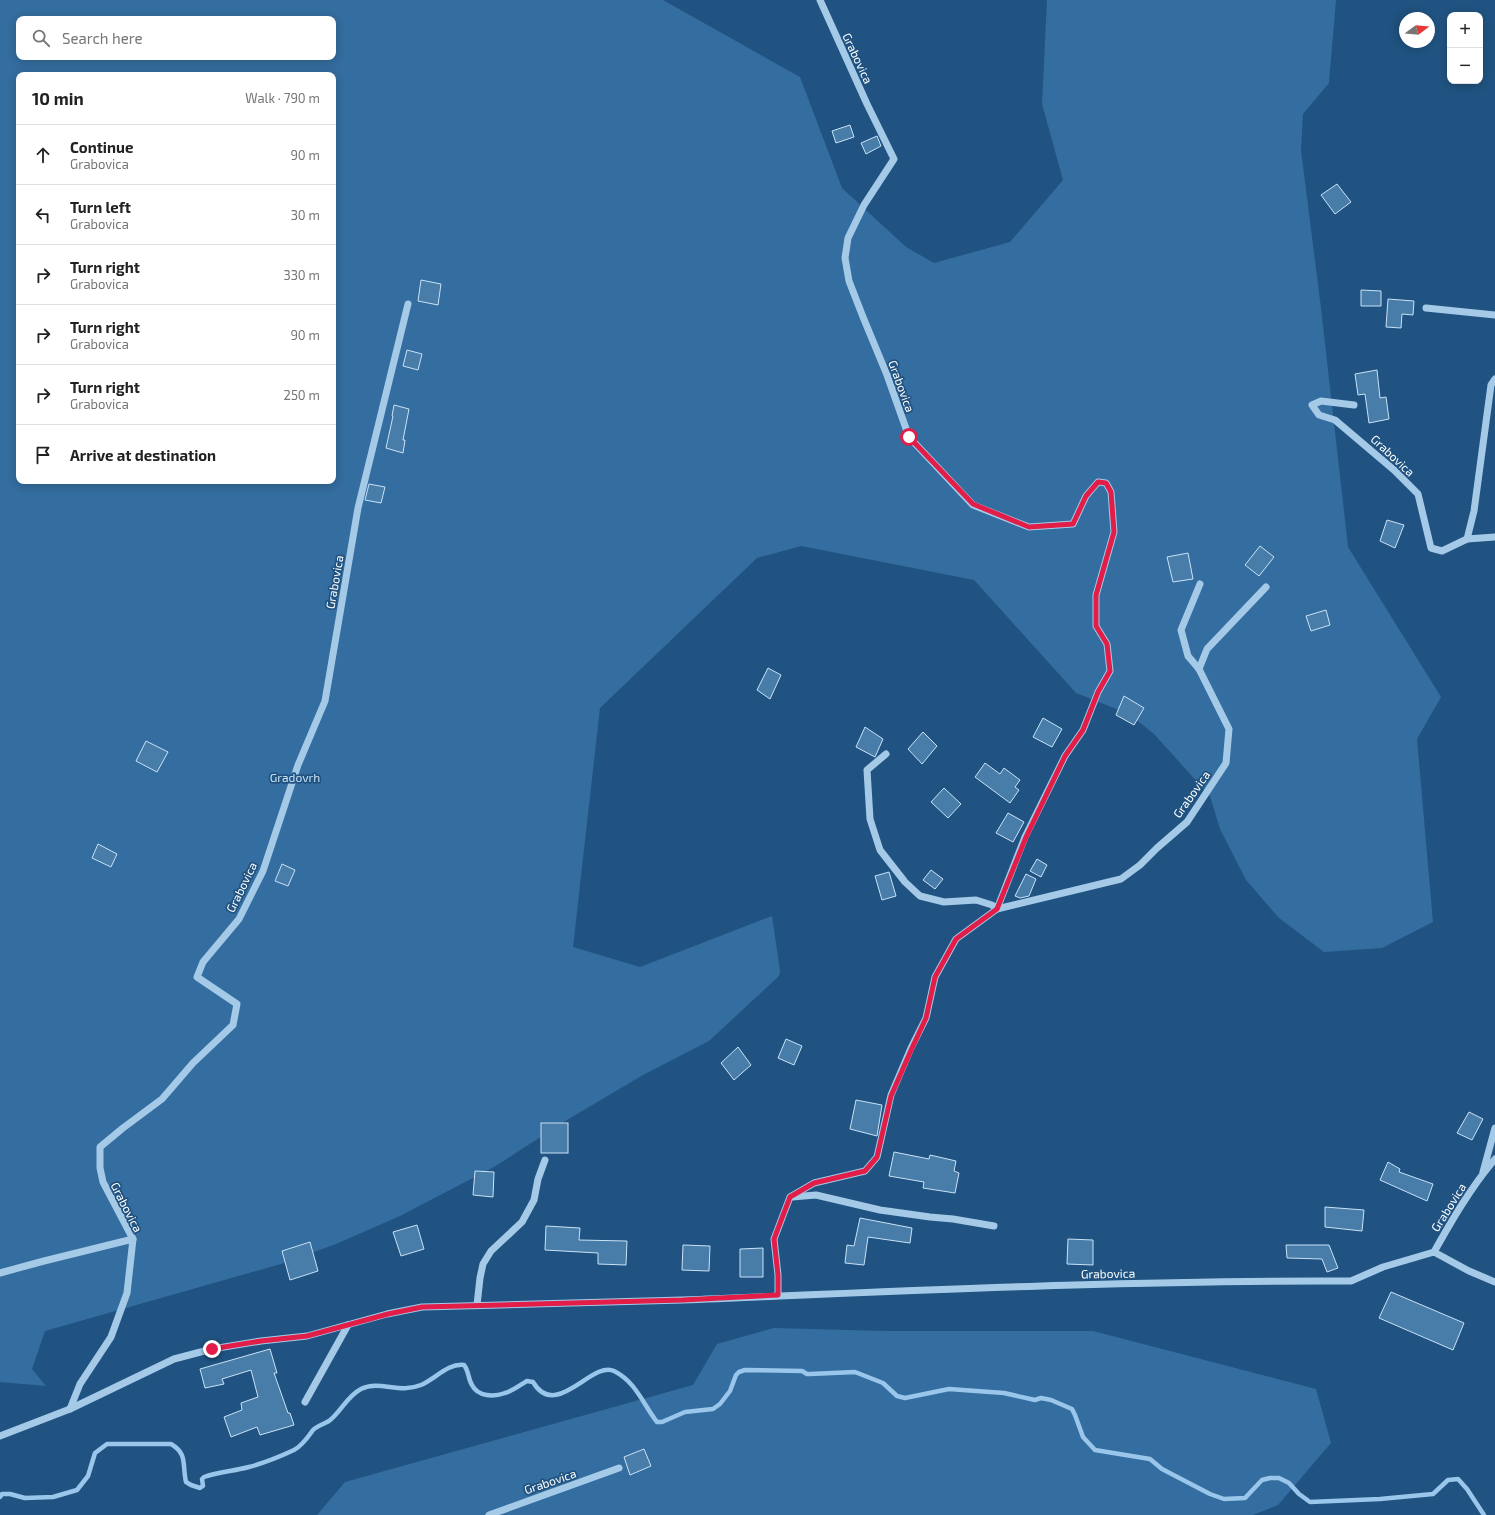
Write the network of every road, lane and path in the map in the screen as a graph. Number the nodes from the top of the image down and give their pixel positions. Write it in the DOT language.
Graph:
graph roads {
  1 [pos="820,0"];
  2 [pos="408,304"];
  3 [pos="1426,308"];
  4 [pos="1495,315"];
  5 [pos="1495,379"];
  6 [pos="1354,405"];
  7 [pos="1495,537"];
  8 [pos="1467,539"];
  9 [pos="1200,584"];
  10 [pos="1266,587"];
  11 [pos="1199,669"];
  12 [pos="886,754"];
  13 [pos="997,909"];
  14 [pos="1495,1128"];
  15 [pos="1495,1159"];
  16 [pos="545,1160"];
  17 [pos="1482,1174"];
  18 [pos="790,1197"];
  19 [pos="994,1226"];
  20 [pos="132,1239"];
  21 [pos="1434,1252"];
  22 [pos="0,1273"];
  23 [pos="1495,1282"];
  24 [pos="778,1295"];
  25 [pos="477,1305"];
  26 [pos="348,1325"];
  27 [pos="305,1402"];
  28 [pos="70,1409"];
  29 [pos="0,1436"];
  30 [pos="619,1468"];
  31 [pos="488,1515"];
  1 -- 13 [label="street, Grabovica"];
  2 -- 20 [label="street, Grabovica"];
  3 -- 4 [label="street"];
  5 -- 8 [label="street"];
  6 -- 8 [label="street, Grabovica"];
  7 -- 8 [label="street, Grabovica"];
  9 -- 11 [label="street, Grabovica"];
  10 -- 11 [label="street"];
  11 -- 13 [label="street, Grabovica"];
  12 -- 13 [label="street"];
  13 -- 18 [label="street, Grabovica"];
  14 -- 17 [label="street, Grabovica"];
  15 -- 17 [label="street, Grabovica"];
  16 -- 25 [label="street"];
  17 -- 21 [label="street, Grabovica"];
  18 -- 19 [label="street"];
  18 -- 24 [label="street"];
  20 -- 22 [label="street"];
  20 -- 28 [label="street, Grabovica"];
  21 -- 23 [label="street"];
  21 -- 24 [label="street, Grabovica"];
  24 -- 25 [label="street, Grabovica"];
  25 -- 26 [label="street, Grabovica"];
  26 -- 27 [label="street"];
  26 -- 28 [label="street, Grabovica"];
  28 -- 29 [label="street, Grabovica"];
  30 -- 31 [label="street, Grabovica"];
}
